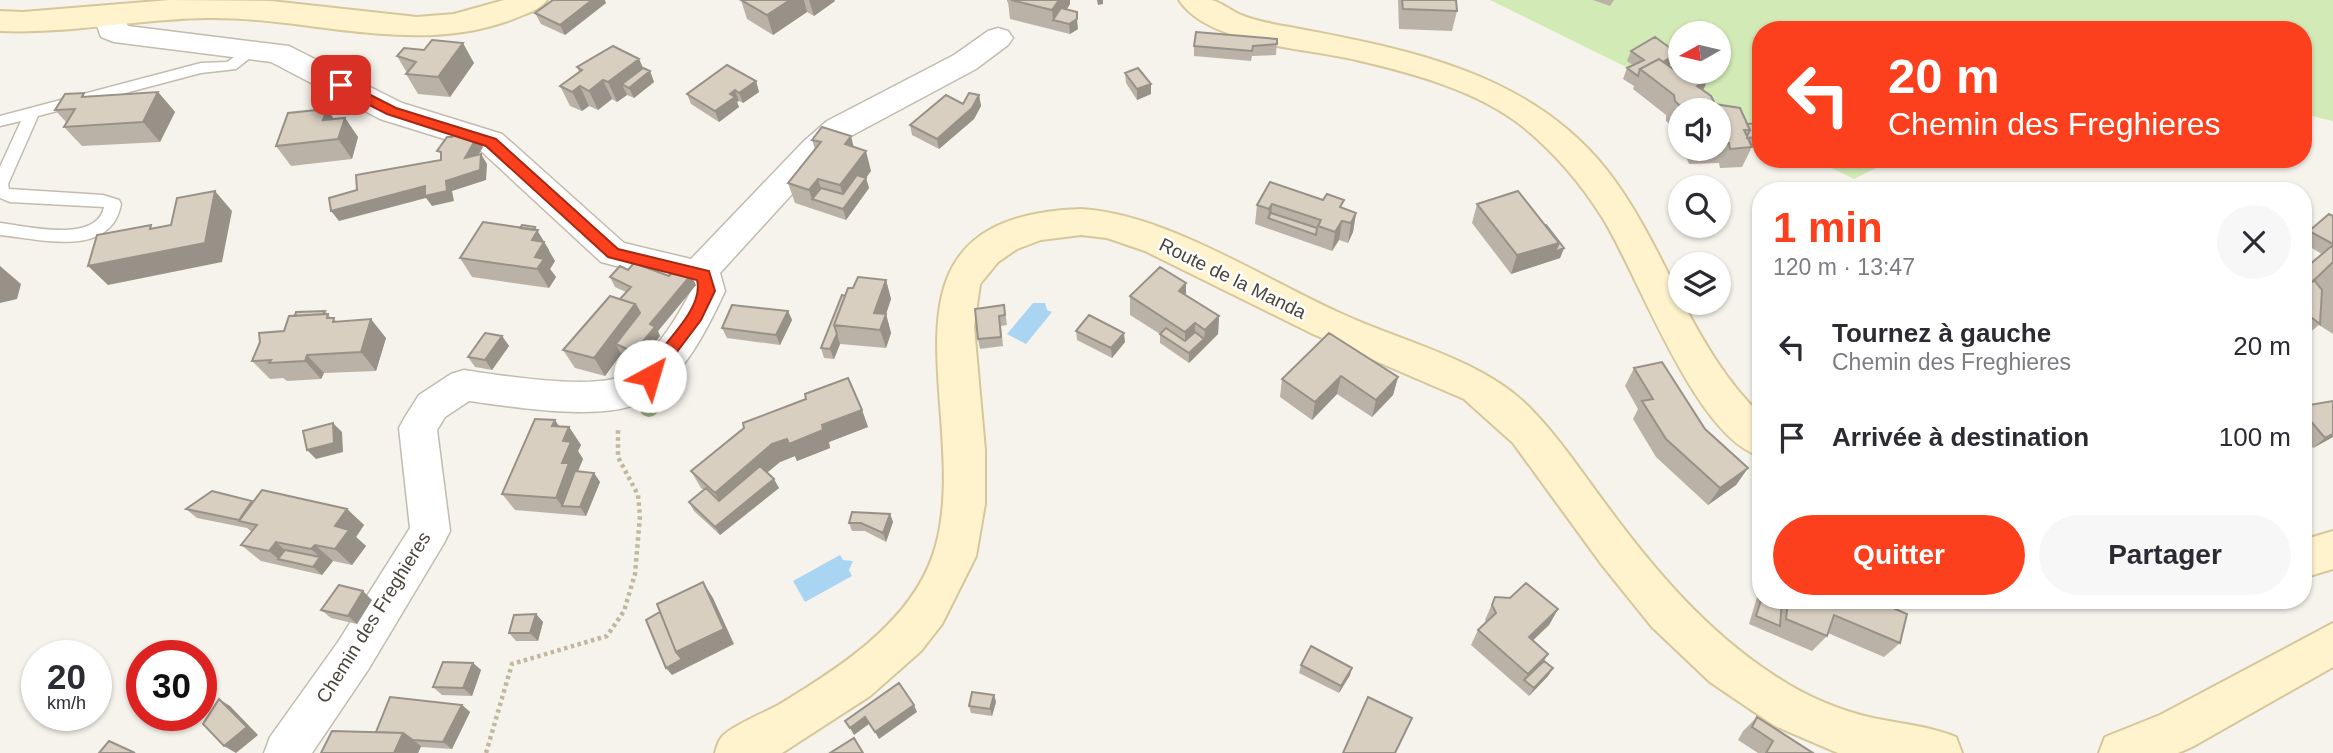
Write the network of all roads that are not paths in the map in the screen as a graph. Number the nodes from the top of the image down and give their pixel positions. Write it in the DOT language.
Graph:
graph roads {
  1 [pos="532,0"];
  2 [pos="1194,0"];
  3 [pos="109,17"];
  4 [pos="0,20"];
  5 [pos="999,38"];
  6 [pos="254,48"];
  7 [pos="32,113"];
  8 [pos="0,121"];
  9 [pos="0,184"];
  10 [pos="0,229"];
  11 [pos="698,274"];
  12 [pos="1752,431"];
  13 [pos="2333,550"];
  14 [pos="2312,556"];
  15 [pos="2333,644"];
  16 [pos="286,753"];
  17 [pos="738,753"];
  18 [pos="1939,753"];
  19 [pos="2122,753"];
  1 -- 3 [label="main road"];
  2 -- 12 [label="main road"];
  3 -- 4 [label="main road"];
  3 -- 6 [label="street"];
  5 -- 11 [label="street"];
  6 -- 7 [label="lane"];
  6 -- 11 [label="street"];
  7 -- 8 [label="lane"];
  7 -- 9 [label="lane"];
  9 -- 10 [label="lane"];
  11 -- 16 [label="street, Chemin des Freghieres"];
  13 -- 14 [label="main road"];
  15 -- 19 [label="main road"];
  17 -- 18 [label="main road, Route de la Manda"];
}
